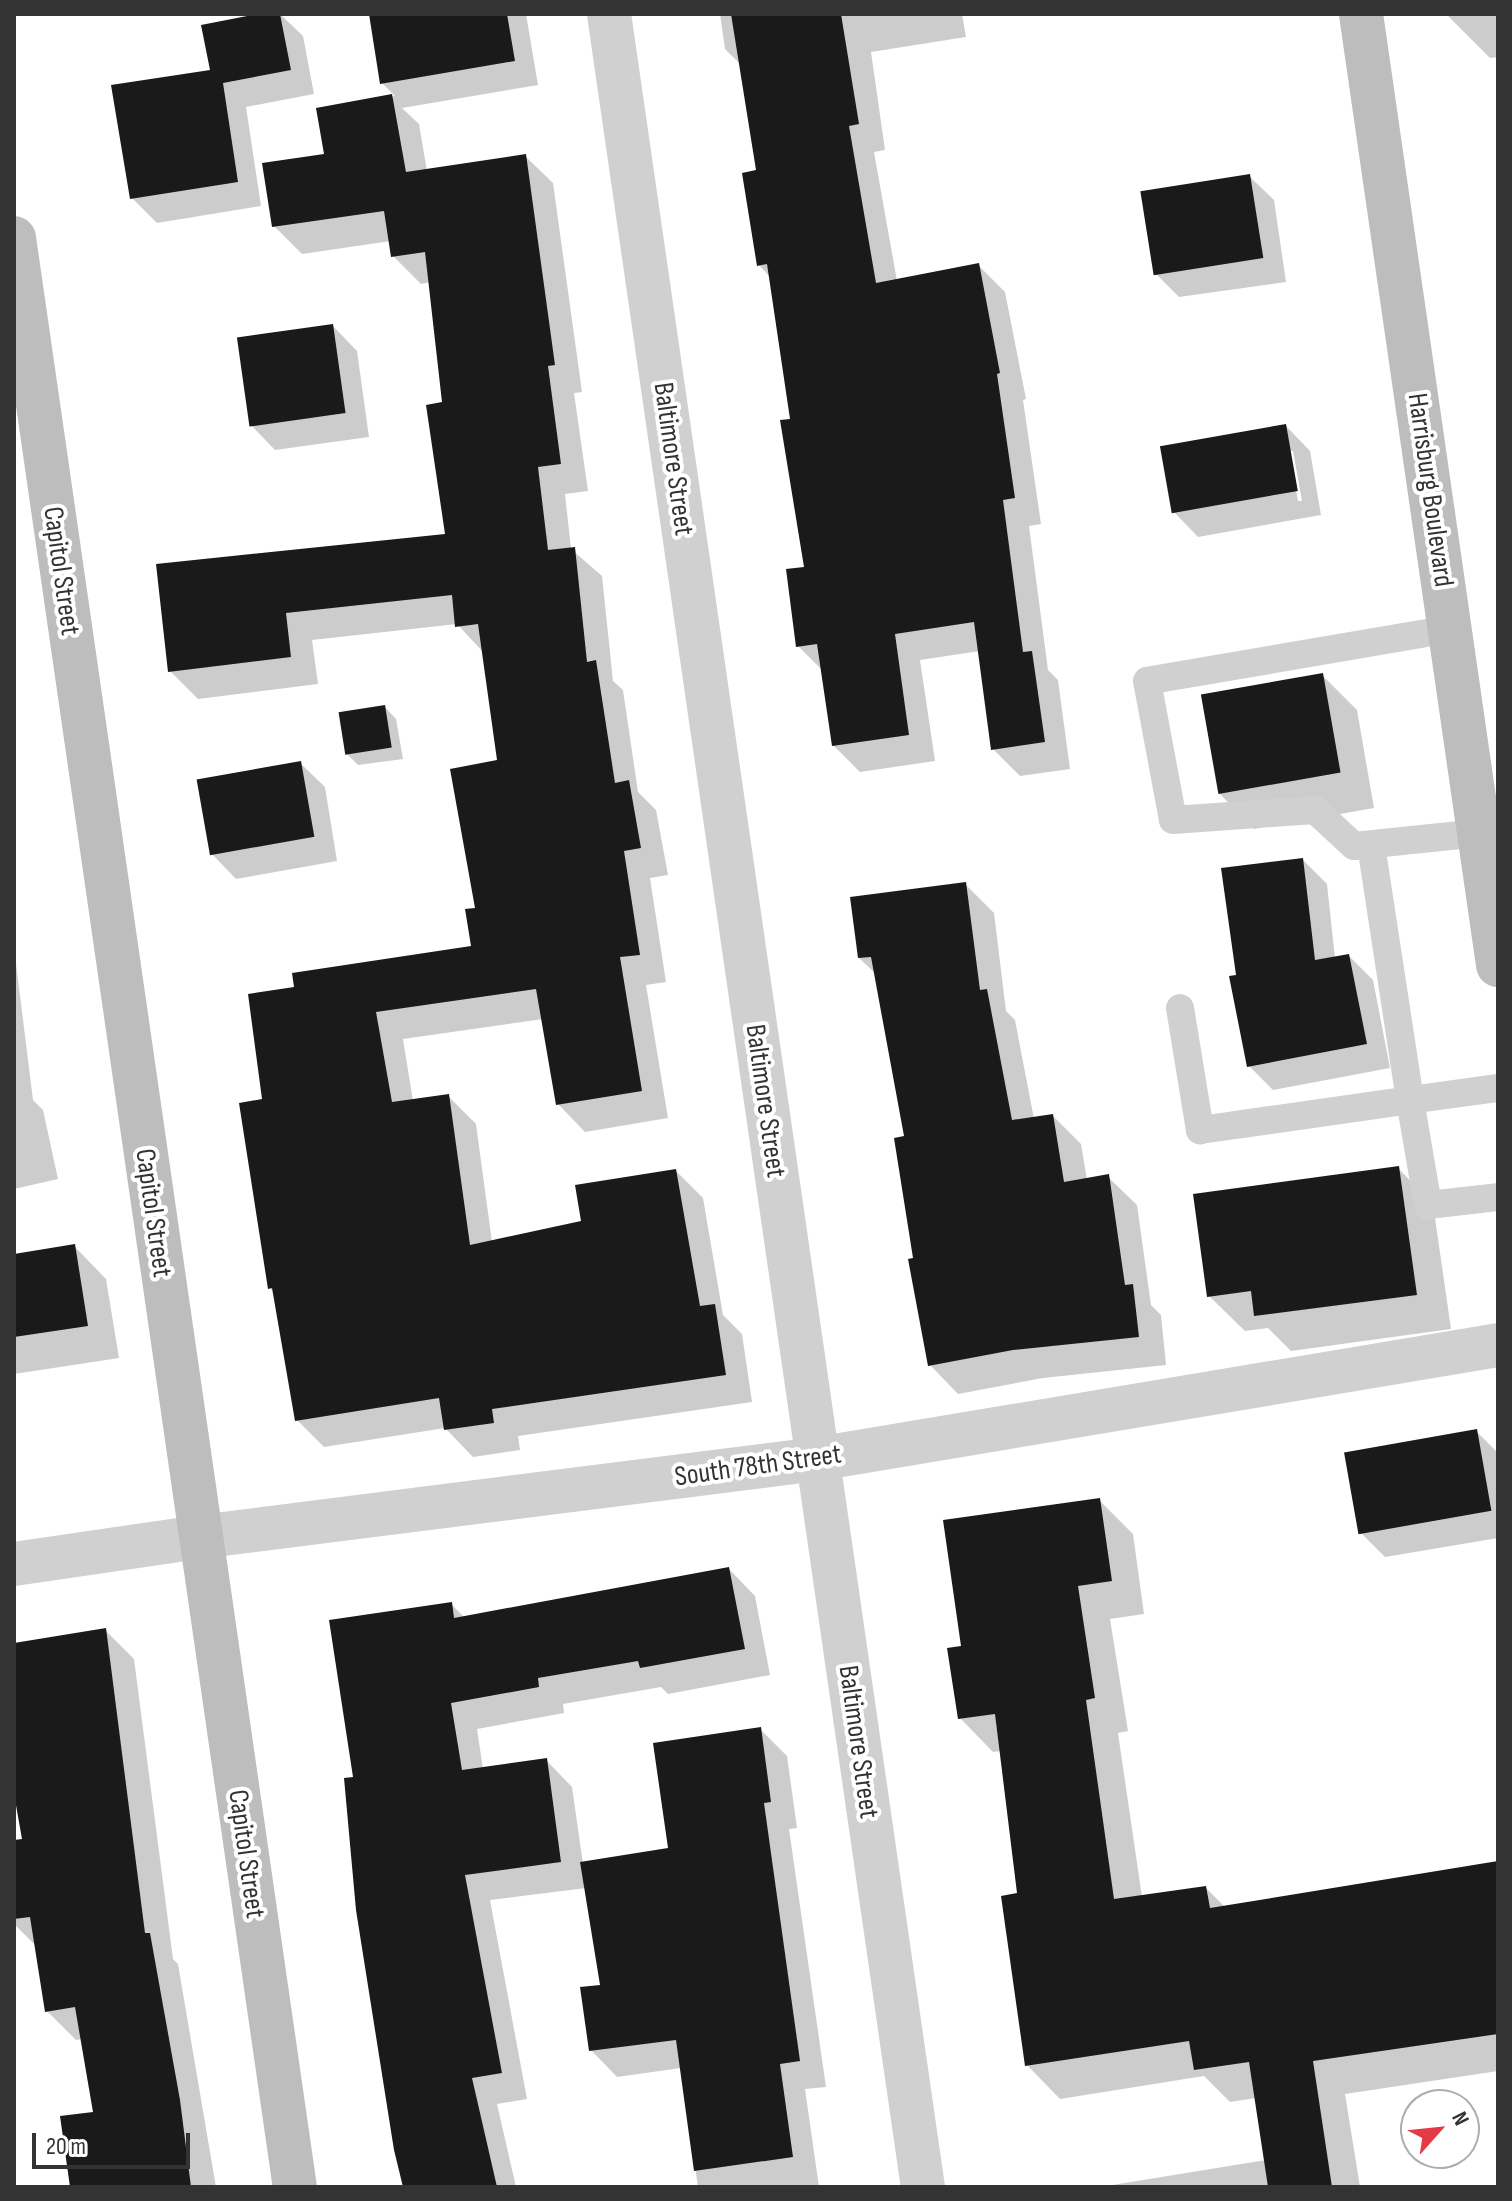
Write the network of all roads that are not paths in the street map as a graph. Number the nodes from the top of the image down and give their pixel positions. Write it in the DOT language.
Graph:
graph roads {
  1 [pos="609,14"];
  2 [pos="1361,14"];
  3 [pos="14,238"];
  4 [pos="1450,629"];
  5 [pos="1479,833"];
  6 [pos="1371,845"];
  7 [pos="1498,965"];
  8 [pos="1180,1008"];
  9 [pos="1498,1088"];
  10 [pos="1410,1100"];
  11 [pos="1498,1197"];
  12 [pos="1498,1345"];
  13 [pos="817,1459"];
  14 [pos="199,1537"];
  15 [pos="14,1564"];
  16 [pos="295,2187"];
  17 [pos="923,2187"];
  1 -- 13 [label="street, Baltimore Street"];
  2 -- 4 [label="street, Harrisburg Boulevard"];
  3 -- 14 [label="street, Capitol Street"];
  4 -- 5 [label="street, Harrisburg Boulevard"];
  4 -- 6 [label="lane"];
  5 -- 6 [label="lane"];
  5 -- 7 [label="street, Harrisburg Boulevard"];
  6 -- 10 [label="lane"];
  8 -- 10 [label="lane"];
  9 -- 10 [label="lane"];
  10 -- 11 [label="lane"];
  12 -- 13 [label="street, South 78th Street"];
  13 -- 14 [label="street, South 78th Street"];
  13 -- 17 [label="street, Baltimore Street"];
  14 -- 15 [label="street, South 78th Street"];
  14 -- 16 [label="street, Capitol Street"];
}
